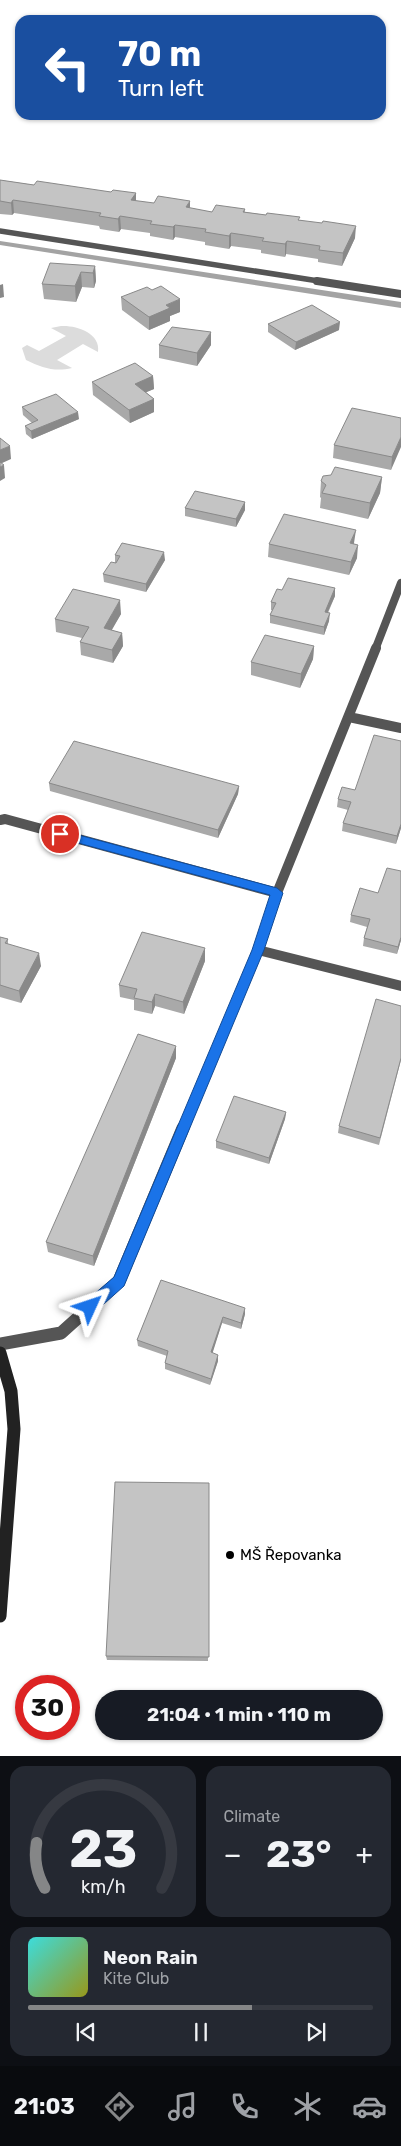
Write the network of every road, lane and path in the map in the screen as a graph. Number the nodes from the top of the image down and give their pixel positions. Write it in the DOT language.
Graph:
graph roads {
  1 [pos="0,231"];
  2 [pos="401,294"];
  3 [pos="401,583"];
  4 [pos="349,717"];
  5 [pos="401,728"];
  6 [pos="0,820"];
  7 [pos="277,893"];
  8 [pos="258,950"];
  9 [pos="401,986"];
  10 [pos="0,1344"];
  11 [pos="0,1353"];
  12 [pos="0,1616"];
  1 -- 2 [label="street"];
  3 -- 4 [label="street"];
  4 -- 5 [label="street"];
  4 -- 7 [label="street"];
  6 -- 7 [label="street"];
  7 -- 8 [label="street"];
  8 -- 9 [label="street"];
  8 -- 10 [label="street"];
  11 -- 12 [label="street"];
}
